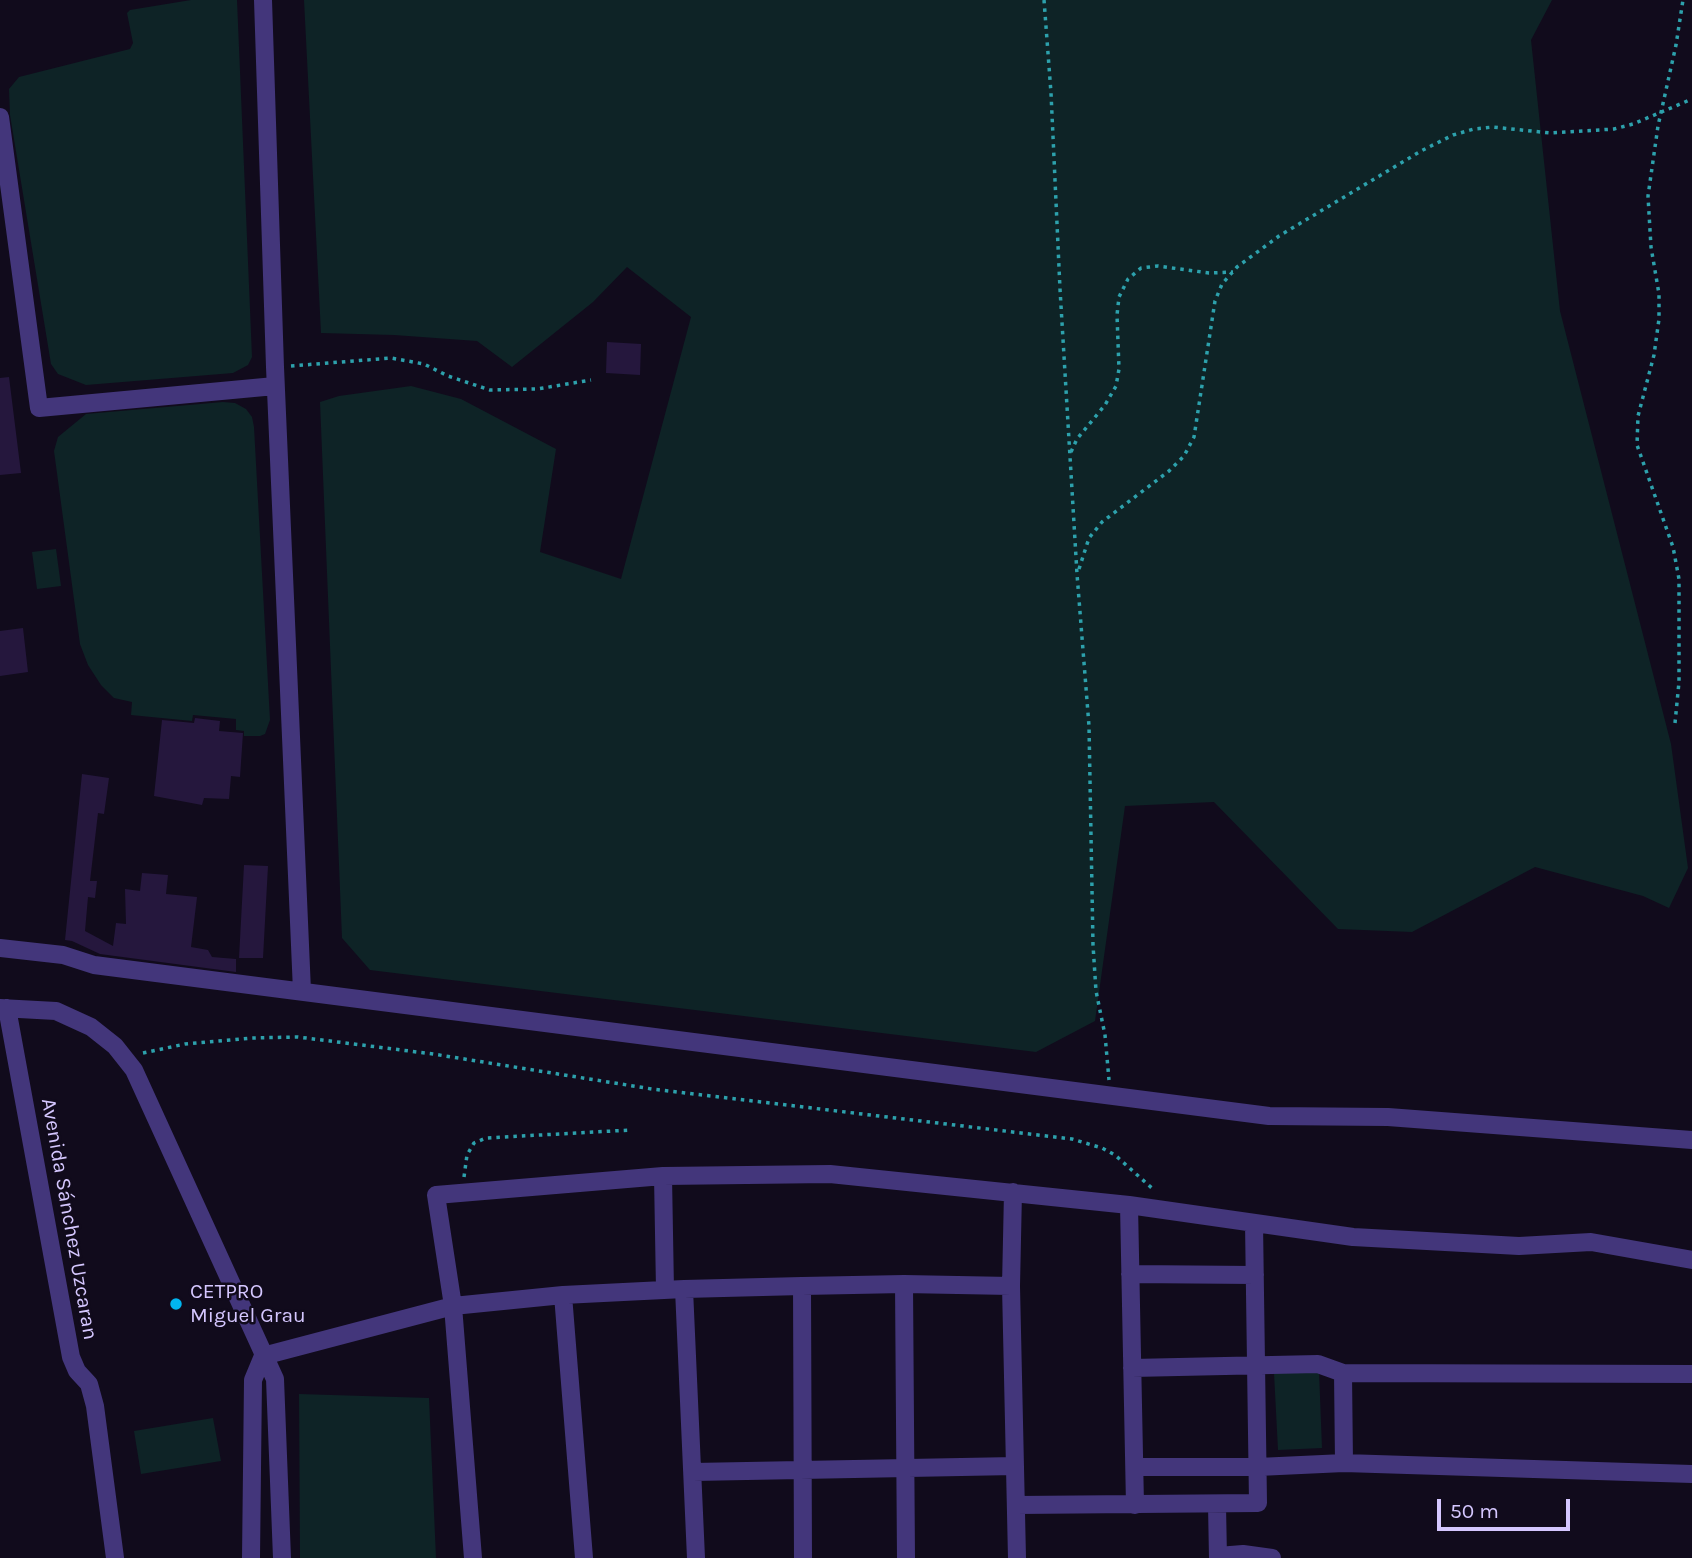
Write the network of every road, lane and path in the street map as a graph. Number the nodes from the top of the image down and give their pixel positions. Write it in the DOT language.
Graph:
graph roads {
  1 [pos="263,0"];
  2 [pos="1044,0"];
  3 [pos="1683,0"];
  4 [pos="1692,99"];
  5 [pos="1661,112"];
  6 [pos="0,117"];
  7 [pos="1233,272"];
  8 [pos="275,367"];
  9 [pos="591,380"];
  10 [pos="275,386"];
  11 [pos="1071,453"];
  12 [pos="1077,574"];
  13 [pos="1675,723"];
  14 [pos="0,948"];
  15 [pos="302,991"];
  16 [pos="3,1008"];
  17 [pos="123,1057"];
  18 [pos="1105,1095"];
  19 [pos="631,1130"];
  20 [pos="1692,1140"];
  21 [pos="663,1176"];
  22 [pos="1013,1192"];
  23 [pos="461,1193"];
  24 [pos="1129,1205"];
  25 [pos="1175,1212"];
  26 [pos="1254,1223"];
  27 [pos="1692,1260"];
  28 [pos="1130,1274"];
  29 [pos="1255,1275"];
  30 [pos="904,1284"];
  31 [pos="802,1286"];
  32 [pos="1011,1286"];
  33 [pos="684,1289"];
  34 [pos="665,1290"];
  35 [pos="563,1295"];
  36 [pos="453,1306"];
  37 [pos="263,1356"];
  38 [pos="1256,1367"];
  39 [pos="1132,1368"];
  40 [pos="1343,1373"];
  41 [pos="1692,1374"];
  42 [pos="1344,1463"];
  43 [pos="1015,1466"];
  44 [pos="1135,1467"];
  45 [pos="1258,1467"];
  46 [pos="904,1468"];
  47 [pos="802,1469"];
  48 [pos="693,1472"];
  49 [pos="1692,1474"];
  50 [pos="1016,1505"];
  51 [pos="1136,1505"];
  52 [pos="1217,1505"];
  53 [pos="1218,1557"];
  54 [pos="115,1558"];
  55 [pos="251,1558"];
  56 [pos="282,1558"];
  57 [pos="473,1558"];
  58 [pos="584,1558"];
  59 [pos="696,1558"];
  60 [pos="803,1558"];
  61 [pos="906,1558"];
  62 [pos="1017,1558"];
  63 [pos="1272,1558"];
  1 -- 8 [label="street"];
  2 -- 11 [label="path"];
  3 -- 5 [label="path"];
  4 -- 5 [label="path"];
  5 -- 7 [label="path"];
  5 -- 13 [label="path"];
  6 -- 10 [label="street"];
  7 -- 11 [label="path"];
  7 -- 12 [label="path"];
  8 -- 9 [label="path"];
  8 -- 10 [label="street"];
  10 -- 15 [label="street"];
  11 -- 12 [label="path"];
  12 -- 18 [label="path"];
  14 -- 15 [label="street"];
  15 -- 18 [label="street"];
  16 -- 17 [label="street"];
  16 -- 54 [label="street, Avenida Sánchez Uzcaran"];
  17 -- 25 [label="path"];
  17 -- 37 [label="street"];
  18 -- 20 [label="street"];
  19 -- 23 [label="path"];
  21 -- 22 [label="street"];
  21 -- 23 [label="street"];
  21 -- 34 [label="street"];
  22 -- 24 [label="street"];
  22 -- 32 [label="street"];
  23 -- 36 [label="street"];
  24 -- 25 [label="street"];
  24 -- 28 [label="street"];
  25 -- 26 [label="street"];
  26 -- 27 [label="street"];
  26 -- 29 [label="street"];
  28 -- 29 [label="street"];
  28 -- 39 [label="street"];
  29 -- 38 [label="street"];
  30 -- 31 [label="street"];
  30 -- 32 [label="street"];
  30 -- 46 [label="street"];
  31 -- 33 [label="street"];
  31 -- 47 [label="street"];
  32 -- 43 [label="street"];
  33 -- 34 [label="street"];
  33 -- 48 [label="street"];
  34 -- 35 [label="street"];
  35 -- 36 [label="street"];
  35 -- 58 [label="street"];
  36 -- 37 [label="street"];
  36 -- 57 [label="street"];
  37 -- 55 [label="street"];
  37 -- 56 [label="street"];
  38 -- 39 [label="street"];
  38 -- 40 [label="street"];
  38 -- 45 [label="street"];
  39 -- 44 [label="street"];
  40 -- 41 [label="street"];
  40 -- 42 [label="street"];
  42 -- 45 [label="street"];
  42 -- 49 [label="street"];
  43 -- 46 [label="street"];
  43 -- 50 [label="street"];
  44 -- 45 [label="street"];
  44 -- 51 [label="street"];
  45 -- 52 [label="street"];
  46 -- 47 [label="street"];
  46 -- 61 [label="street"];
  47 -- 48 [label="street"];
  47 -- 60 [label="street"];
  48 -- 59 [label="street"];
  50 -- 51 [label="street"];
  50 -- 62 [label="street"];
  51 -- 52 [label="street"];
  52 -- 53 [label="street"];
  53 -- 63 [label="street"];
}
